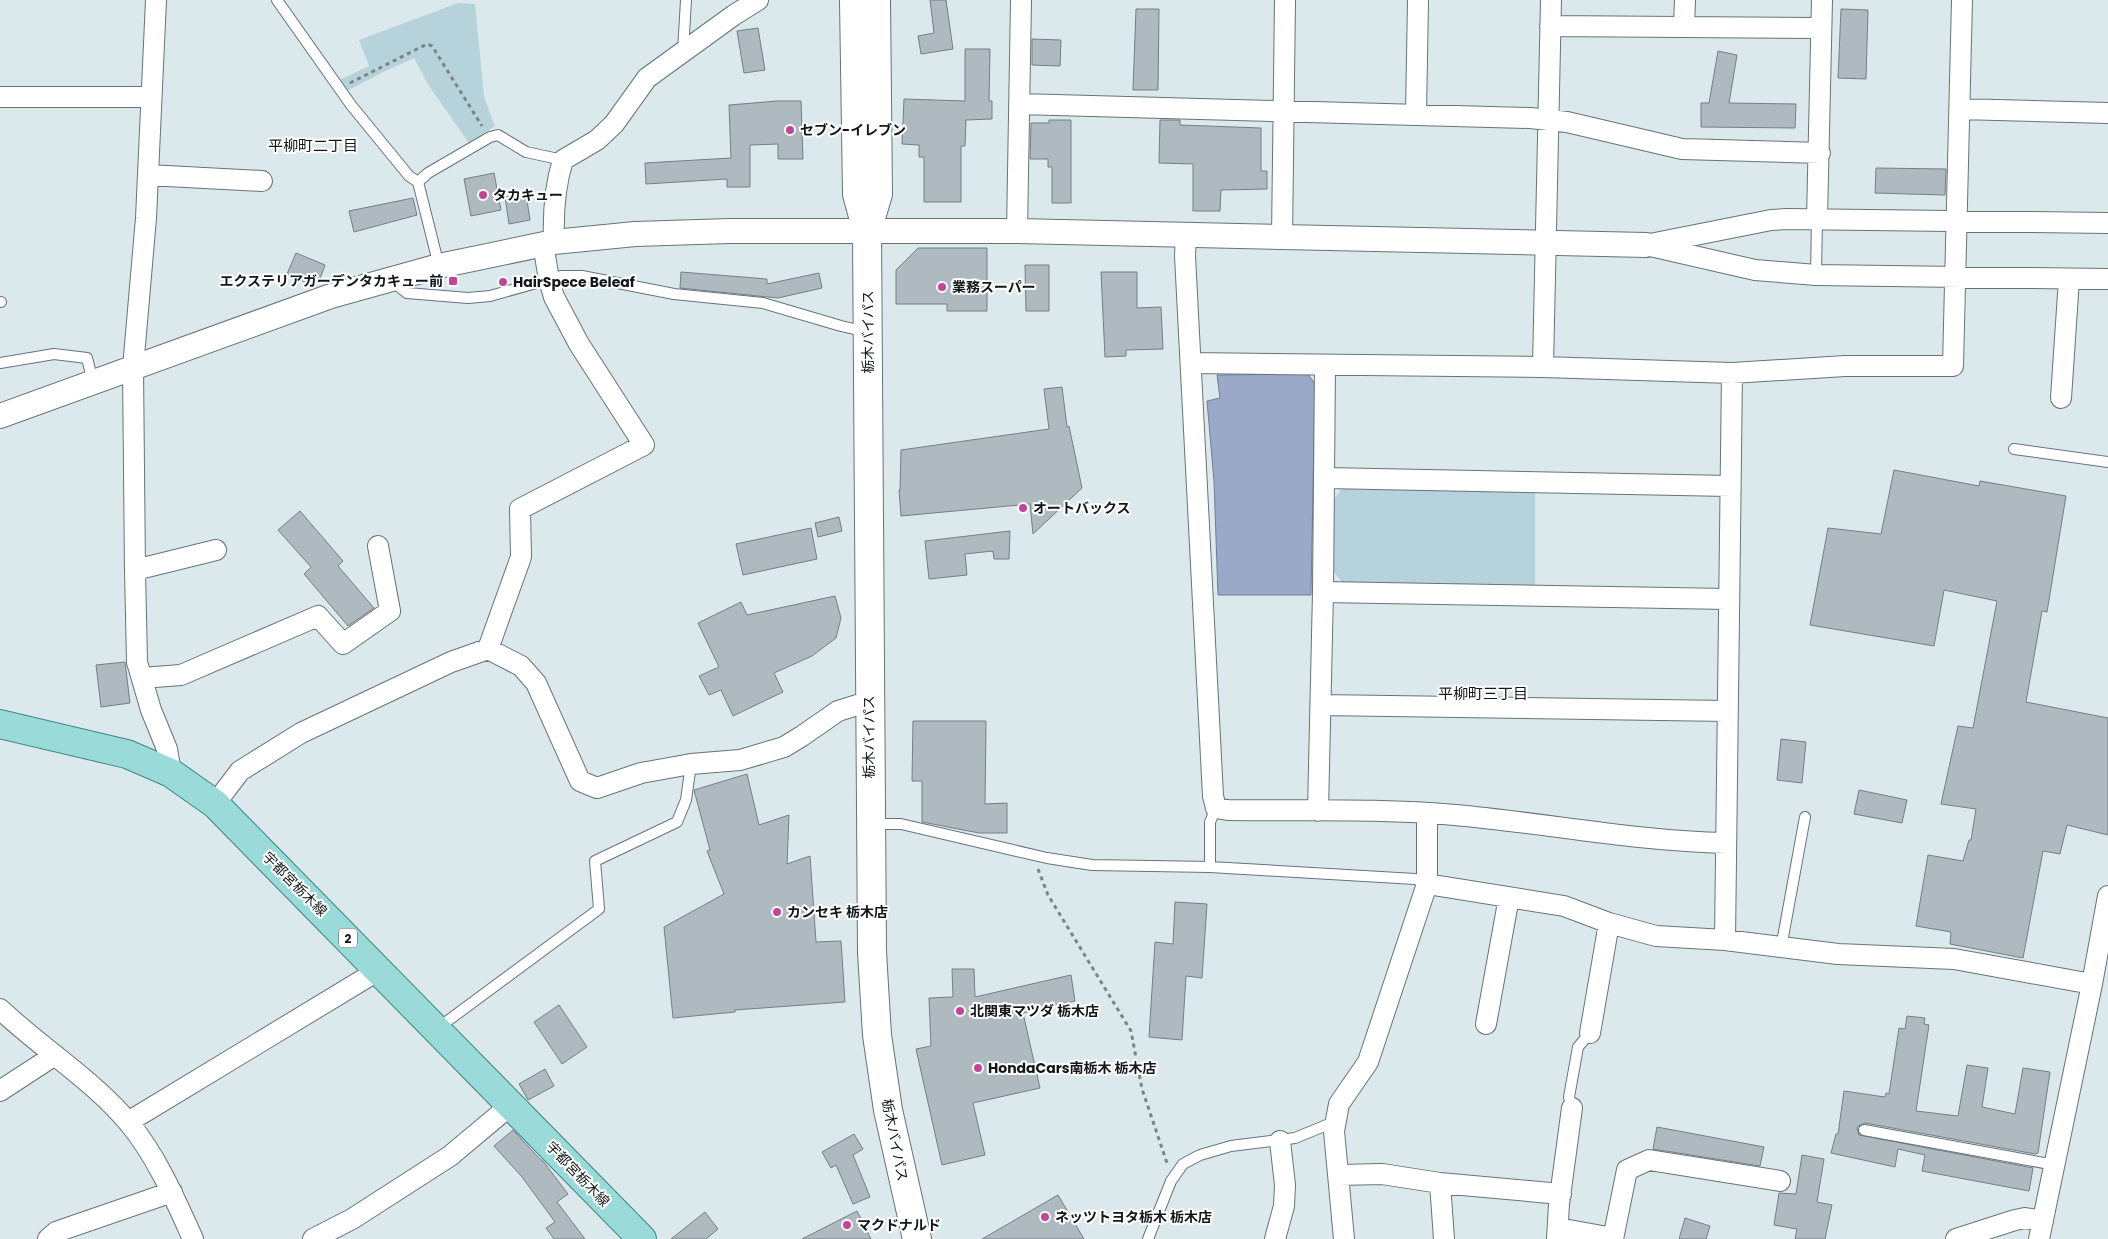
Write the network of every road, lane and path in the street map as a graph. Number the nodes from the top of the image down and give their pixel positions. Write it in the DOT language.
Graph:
graph roads {
  1 [pos="156,0"];
  2 [pos="277,0"];
  3 [pos="686,0"];
  4 [pos="758,0"];
  5 [pos="854,0"];
  6 [pos="876,0"];
  7 [pos="1021,0"];
  8 [pos="1285,0"];
  9 [pos="1418,0"];
  10 [pos="1550,0"];
  11 [pos="1685,0"];
  12 [pos="1822,0"];
  13 [pos="1962,0"];
  14 [pos="1550,26"];
  15 [pos="1684,26"];
  16 [pos="1821,28"];
  17 [pos="683,53"];
  18 [pos="340,89"];
  19 [pos="0,97"];
  20 [pos="151,97"];
  21 [pos="1019,104"];
  22 [pos="1960,109"];
  23 [pos="1282,112"];
  24 [pos="2108,113"];
  25 [pos="1416,114"];
  26 [pos="1547,119"];
  27 [pos="490,137"];
  28 [pos="1820,153"];
  29 [pos="563,160"];
  30 [pos="148,175"];
  31 [pos="262,181"];
  32 [pos="418,182"];
  33 [pos="1817,219"];
  34 [pos="1957,220"];
  35 [pos="2108,223"];
  36 [pos="867,230"];
  37 [pos="1017,231"];
  38 [pos="1186,235"];
  39 [pos="1282,238"];
  40 [pos="549,242"];
  41 [pos="1546,242"];
  42 [pos="1646,245"];
  43 [pos="439,266"];
  44 [pos="1816,275"];
  45 [pos="1957,277"];
  46 [pos="2069,279"];
  47 [pos="2108,279"];
  48 [pos="390,280"];
  49 [pos="549,280"];
  50 [pos="868,328"];
  51 [pos="1191,362"];
  52 [pos="0,363"];
  53 [pos="1325,365"];
  54 [pos="1543,367"];
  55 [pos="133,368"];
  56 [pos="1732,373"];
  57 [pos="93,382"];
  58 [pos="2060,398"];
  59 [pos="0,416"];
  60 [pos="2014,449"];
  61 [pos="2108,462"];
  62 [pos="1325,478"];
  63 [pos="1730,486"];
  64 [pos="378,546"];
  65 [pos="216,550"];
  66 [pos="134,570"];
  67 [pos="1324,592"];
  68 [pos="1728,599"];
  69 [pos="488,649"];
  70 [pos="142,678"];
  71 [pos="870,701"];
  72 [pos="1321,705"];
  73 [pos="1727,711"];
  74 [pos="0,724"];
  75 [pos="691,764"];
  76 [pos="171,773"];
  77 [pos="215,804"];
  78 [pos="1216,808"];
  79 [pos="1318,811"];
  80 [pos="1427,813"];
  81 [pos="1805,817"];
  82 [pos="869,824"];
  83 [pos="1726,843"];
  84 [pos="1035,855"];
  85 [pos="1210,867"];
  86 [pos="1427,884"];
  87 [pos="2108,896"];
  88 [pos="1509,897"];
  89 [pos="1609,923"];
  90 [pos="1725,940"];
  91 [pos="1781,948"];
  92 [pos="380,970"];
  93 [pos="2098,979"];
  94 [pos="0,1009"];
  95 [pos="1486,1024"];
  96 [pos="437,1029"];
  97 [pos="1590,1033"];
  98 [pos="55,1055"];
  99 [pos="0,1091"];
  100 [pos="511,1105"];
  101 [pos="1572,1108"];
  102 [pos="128,1122"];
  103 [pos="1334,1122"];
  104 [pos="1864,1130"];
  105 [pos="1280,1141"];
  106 [pos="2055,1165"];
  107 [pos="1338,1175"];
  108 [pos="1174,1177"];
  109 [pos="1780,1181"];
  110 [pos="1440,1183"];
  111 [pos="172,1192"];
  112 [pos="1561,1194"];
  113 [pos="2041,1230"];
  114 [pos="1558,1233"];
  115 [pos="48,1239"];
  116 [pos="193,1239"];
  117 [pos="313,1239"];
  118 [pos="642,1239"];
  119 [pos="917,1239"];
  120 [pos="1148,1239"];
  121 [pos="1275,1239"];
  122 [pos="1344,1239"];
  123 [pos="1444,1239"];
  124 [pos="1613,1239"];
  125 [pos="1956,1239"];
  1 -- 20 [label="street"];
  2 -- 18 [label="lane"];
  3 -- 17 [label="lane"];
  4 -- 17 [label="street"];
  5 -- 36 [label="main road, 栃木バイパス"];
  6 -- 36 [label="main road, 栃木バイパス"];
  7 -- 21 [label="street"];
  8 -- 23 [label="street"];
  9 -- 25 [label="street"];
  10 -- 14 [label="street"];
  11 -- 15 [label="street"];
  12 -- 16 [label="street"];
  13 -- 22 [label="street"];
  14 -- 15 [label="street"];
  14 -- 26 [label="street"];
  15 -- 16 [label="street"];
  16 -- 28 [label="street"];
  17 -- 29 [label="street"];
  18 -- 27 [label="path"];
  18 -- 32 [label="lane"];
  19 -- 20 [label="street"];
  20 -- 30 [label="street"];
  21 -- 23 [label="street"];
  21 -- 37 [label="street"];
  22 -- 24 [label="street"];
  22 -- 34 [label="street"];
  23 -- 25 [label="street"];
  23 -- 39 [label="street"];
  25 -- 26 [label="street"];
  26 -- 28 [label="street"];
  26 -- 41 [label="street"];
  27 -- 29 [label="lane"];
  27 -- 32 [label="lane"];
  28 -- 33 [label="street"];
  29 -- 40 [label="street"];
  30 -- 31 [label="street"];
  30 -- 55 [label="street"];
  32 -- 43 [label="lane"];
  33 -- 34 [label="street"];
  33 -- 42 [label="street"];
  33 -- 44 [label="lane"];
  34 -- 35 [label="street"];
  34 -- 45 [label="street"];
  36 -- 37 [label="street"];
  36 -- 40 [label="street"];
  36 -- 50 [label="main road, 栃木バイパス"];
  37 -- 38 [label="street"];
  38 -- 39 [label="street"];
  38 -- 51 [label="street"];
  39 -- 41 [label="street"];
  40 -- 43 [label="street"];
  40 -- 49 [label="street"];
  41 -- 42 [label="street"];
  41 -- 54 [label="street"];
  42 -- 44 [label="street"];
  43 -- 48 [label="street"];
  44 -- 45 [label="street"];
  45 -- 46 [label="street"];
  45 -- 56 [label="street"];
  46 -- 47 [label="street"];
  46 -- 58 [label="street"];
  48 -- 49 [label="lane"];
  48 -- 55 [label="street"];
  49 -- 50 [label="lane"];
  49 -- 69 [label="street"];
  50 -- 71 [label="main road, 栃木バイパス"];
  51 -- 53 [label="street"];
  51 -- 78 [label="street"];
  52 -- 57 [label="lane"];
  53 -- 54 [label="street"];
  53 -- 62 [label="street"];
  54 -- 56 [label="street"];
  55 -- 57 [label="street"];
  55 -- 66 [label="street"];
  56 -- 63 [label="street"];
  57 -- 59 [label="street"];
  60 -- 61 [label="lane"];
  62 -- 63 [label="street"];
  62 -- 67 [label="street"];
  63 -- 68 [label="street"];
  64 -- 70 [label="street"];
  65 -- 66 [label="street"];
  66 -- 70 [label="street"];
  67 -- 68 [label="street"];
  67 -- 72 [label="street"];
  68 -- 73 [label="street"];
  69 -- 75 [label="street"];
  69 -- 77 [label="street"];
  70 -- 76 [label="street"];
  71 -- 75 [label="street"];
  71 -- 82 [label="main road, 栃木バイパス"];
  72 -- 73 [label="street"];
  72 -- 79 [label="street"];
  73 -- 83 [label="street"];
  74 -- 76 [label="main road, 宇都宮栃木線 / 2"];
  75 -- 96 [label="lane"];
  76 -- 77 [label="main road, 宇都宮栃木線 / 2"];
  77 -- 92 [label="main road, 宇都宮栃木線 / 2"];
  78 -- 79 [label="street"];
  78 -- 85 [label="lane"];
  79 -- 80 [label="street"];
  80 -- 83 [label="street"];
  80 -- 86 [label="street"];
  81 -- 91 [label="lane"];
  82 -- 84 [label="lane"];
  82 -- 119 [label="main road, 栃木バイパス"];
  83 -- 90 [label="street"];
  84 -- 85 [label="lane"];
  84 -- 108 [label="path"];
  85 -- 86 [label="lane"];
  86 -- 88 [label="street"];
  86 -- 103 [label="street"];
  87 -- 93 [label="street"];
  88 -- 89 [label="street"];
  88 -- 95 [label="street"];
  89 -- 90 [label="street"];
  89 -- 97 [label="street"];
  90 -- 91 [label="street"];
  91 -- 93 [label="street"];
  92 -- 96 [label="main road, 宇都宮栃木線 / 2"];
  92 -- 102 [label="street"];
  93 -- 106 [label="street"];
  94 -- 98 [label="street"];
  96 -- 100 [label="main road, 宇都宮栃木線 / 2"];
  97 -- 101 [label="lane"];
  98 -- 99 [label="street"];
  98 -- 102 [label="street"];
  100 -- 117 [label="street"];
  100 -- 118 [label="main road, 宇都宮栃木線 / 2"];
  101 -- 112 [label="street"];
  102 -- 111 [label="street"];
  103 -- 105 [label="lane"];
  103 -- 107 [label="street"];
  104 -- 106 [label="lane"];
  105 -- 108 [label="lane"];
  105 -- 121 [label="street"];
  106 -- 113 [label="street"];
  107 -- 110 [label="street"];
  107 -- 122 [label="street"];
  108 -- 120 [label="lane"];
  109 -- 124 [label="street"];
  110 -- 112 [label="street"];
  110 -- 123 [label="street"];
  111 -- 115 [label="street"];
  111 -- 116 [label="street"];
  112 -- 114 [label="street"];
  113 -- 125 [label="street"];
  114 -- 124 [label="street"];
}
